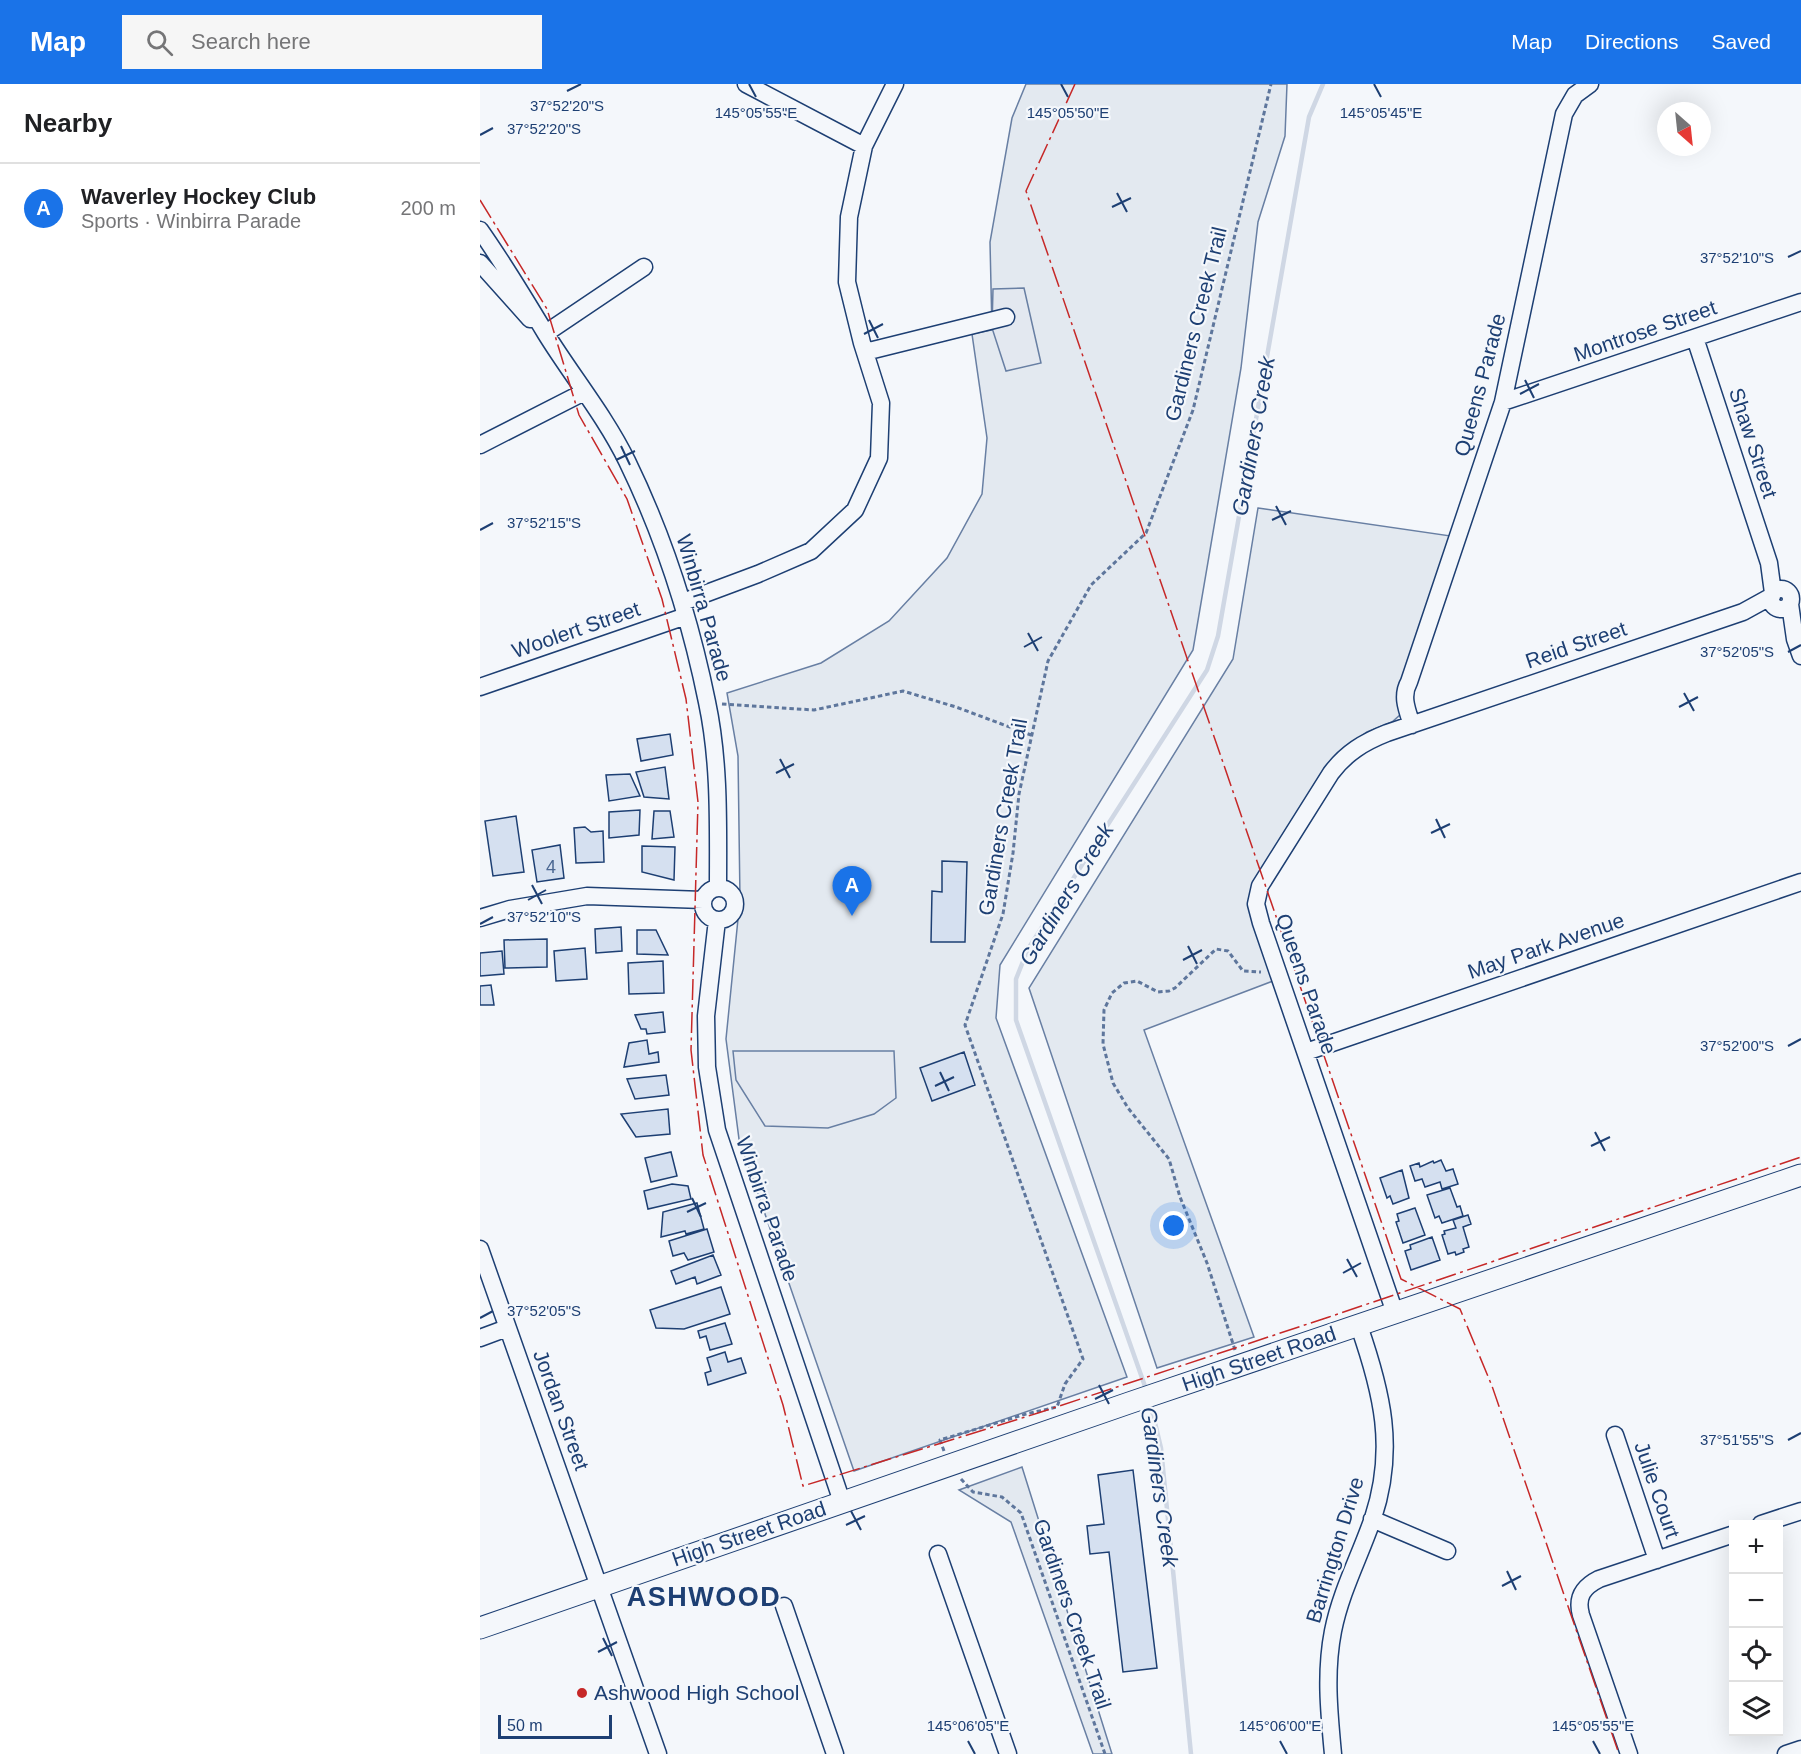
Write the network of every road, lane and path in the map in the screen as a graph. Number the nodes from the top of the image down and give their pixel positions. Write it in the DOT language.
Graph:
graph roads {
  1 [pos="746,84"];
  2 [pos="895,84"];
  3 [pos="1271,84"];
  4 [pos="1590,84"];
  5 [pos="864,146"];
  6 [pos="480,230"];
  7 [pos="480,263"];
  8 [pos="644,267"];
  9 [pos="1801,302"];
  10 [pos="1006,317"];
  11 [pos="546,333"];
  12 [pos="1695,338"];
  13 [pos="865,352"];
  14 [pos="584,392"];
  15 [pos="1503,402"];
  16 [pos="480,445"];
  17 [pos="1785,597"];
  18 [pos="685,609"];
  19 [pos="1801,656"];
  20 [pos="480,687"];
  21 [pos="708,703"];
  22 [pos="1418,723"];
  23 [pos="1031,735"];
  24 [pos="1801,882"];
  25 [pos="718,888"];
  26 [pos="703,900"];
  27 [pos="480,918"];
  28 [pos="717,920"];
  29 [pos="1277,968"];
  30 [pos="1306,1052"];
  31 [pos="1801,1174"];
  32 [pos="480,1249"];
  33 [pos="1395,1313"];
  34 [pos="1359,1326"];
  35 [pos="507,1328"];
  36 [pos="480,1338"];
  37 [pos="1241,1365"];
  38 [pos="1615,1435"];
  39 [pos="949,1465"];
  40 [pos="842,1502"];
  41 [pos="1801,1511"];
  42 [pos="1372,1520"];
  43 [pos="1773,1520"];
  44 [pos="1729,1536"];
  45 [pos="1447,1551"];
  46 [pos="938,1554"];
  47 [pos="1657,1560"];
  48 [pos="599,1586"];
  49 [pos="784,1606"];
  50 [pos="480,1628"];
  51 [pos="1801,1749"];
  52 [pos="658,1754"];
  53 [pos="835,1754"];
  54 [pos="1008,1754"];
  55 [pos="1104,1754"];
  56 [pos="1333,1754"];
  57 [pos="1629,1754"];
  58 [pos="1786,1754"];
  1 -- 5 [label="street"];
  2 -- 5 [label="street, Woolert Street"];
  3 -- 23 [label="path, Gardiners Creek Trail"];
  4 -- 15 [label="street, Queens Parade"];
  5 -- 13 [label="street, Woolert Street"];
  6 -- 11 [label="street, Winbirra Parade"];
  7 -- 11 [label="street, Winbirra Parade"];
  8 -- 11 [label="street"];
  9 -- 12 [label="street, Montrose Street"];
  10 -- 13 [label="street"];
  11 -- 14 [label="street, Winbirra Parade"];
  12 -- 15 [label="street, Montrose Street"];
  12 -- 17 [label="street, Shaw Street"];
  13 -- 18 [label="street, Woolert Street"];
  14 -- 16 [label="street"];
  14 -- 18 [label="street, Winbirra Parade"];
  15 -- 22 [label="street, Queens Parade"];
  17 -- 19 [label="street, Shaw Street"];
  17 -- 22 [label="street, Reid Street"];
  18 -- 20 [label="street, Woolert Street"];
  18 -- 21 [label="street, Winbirra Parade"];
  21 -- 23 [label="path"];
  21 -- 25 [label="street, Winbirra Parade"];
  22 -- 29 [label="street, Queens Parade"];
  23 -- 39 [label="path, Gardiners Creek Trail"];
  24 -- 30 [label="street, May Park Avenue"];
  25 -- 26 [label="street"];
  25 -- 28 [label="street"];
  26 -- 27 [label="street"];
  26 -- 28 [label="street"];
  28 -- 40 [label="street, Winbirra Parade"];
  29 -- 30 [label="street, Queens Parade"];
  29 -- 37 [label="path"];
  30 -- 33 [label="street, Queens Parade"];
  31 -- 33 [label="main road, High Street Road"];
  32 -- 35 [label="street, Jordan Street"];
  33 -- 34 [label="main road, High Street Road"];
  34 -- 37 [label="main road, High Street Road"];
  34 -- 42 [label="street, Barrington Drive"];
  35 -- 36 [label="street"];
  35 -- 48 [label="street, Jordan Street"];
  37 -- 39 [label="main road, High Street Road"];
  38 -- 47 [label="street, Julie Court"];
  39 -- 40 [label="main road, High Street Road"];
  39 -- 55 [label="path, Gardiners Creek Trail"];
  40 -- 48 [label="main road, High Street Road"];
  41 -- 43 [label="street"];
  42 -- 45 [label="street"];
  42 -- 56 [label="street, Barrington Drive"];
  44 -- 47 [label="street"];
  46 -- 54 [label="street"];
  47 -- 57 [label="street"];
  48 -- 50 [label="main road, High Street Road"];
  48 -- 52 [label="street, Jordan Street"];
  49 -- 53 [label="street"];
  51 -- 58 [label="street"];
}
